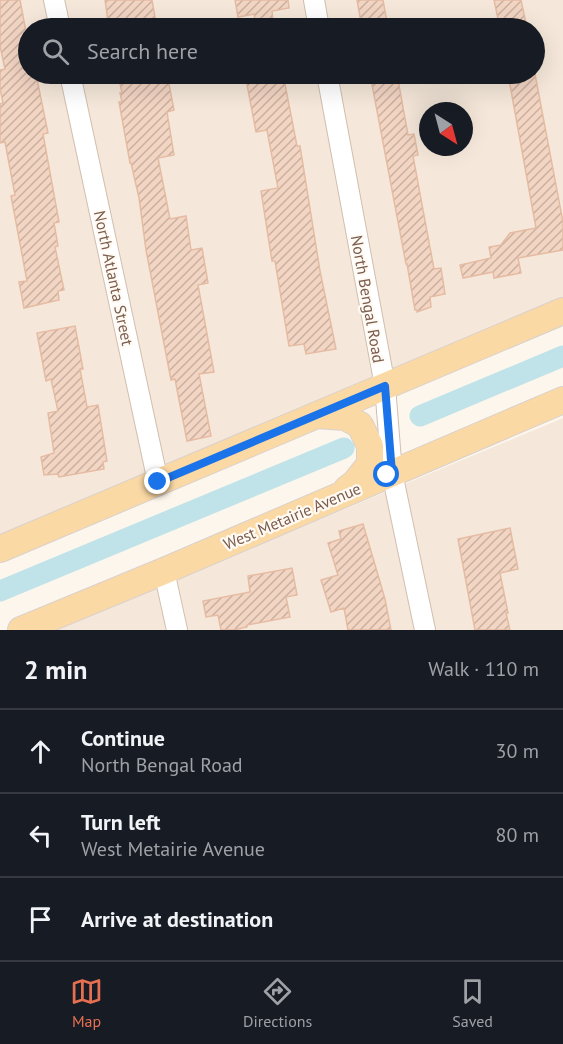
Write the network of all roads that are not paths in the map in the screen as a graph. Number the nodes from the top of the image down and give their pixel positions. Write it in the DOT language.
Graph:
graph roads {
  1 [pos="54,0"];
  2 [pos="314,0"];
  3 [pos="58,18"];
  4 [pos="317,18"];
  5 [pos="72,84"];
  6 [pos="329,84"];
  7 [pos="563,311"];
  8 [pos="385,386"];
  9 [pos="563,399"];
  10 [pos="316,415"];
  11 [pos="392,473"];
  12 [pos="158,482"];
  13 [pos="332,499"];
  14 [pos="0,549"];
  15 [pos="164,571"];
  16 [pos="21,630"];
  17 [pos="177,630"];
  18 [pos="425,630"];
  1 -- 3 [label="street"];
  2 -- 4 [label="street"];
  5 -- 12 [label="street, North Atlanta Street"];
  6 -- 8 [label="street, North Bengal Road"];
  7 -- 8 [label="main road"];
  8 -- 10 [label="main road"];
  8 -- 11 [label="street, North Bengal Road"];
  9 -- 11 [label="main road, West Metairie Avenue"];
  10 -- 12 [label="main road"];
  10 -- 13 [label="main road"];
  11 -- 13 [label="main road, West Metairie Avenue"];
  11 -- 18 [label="street, North Bengal Road"];
  12 -- 14 [label="main road"];
  13 -- 15 [label="main road, West Metairie Avenue"];
  15 -- 16 [label="main road, West Metairie Avenue"];
  15 -- 17 [label="street"];
}
